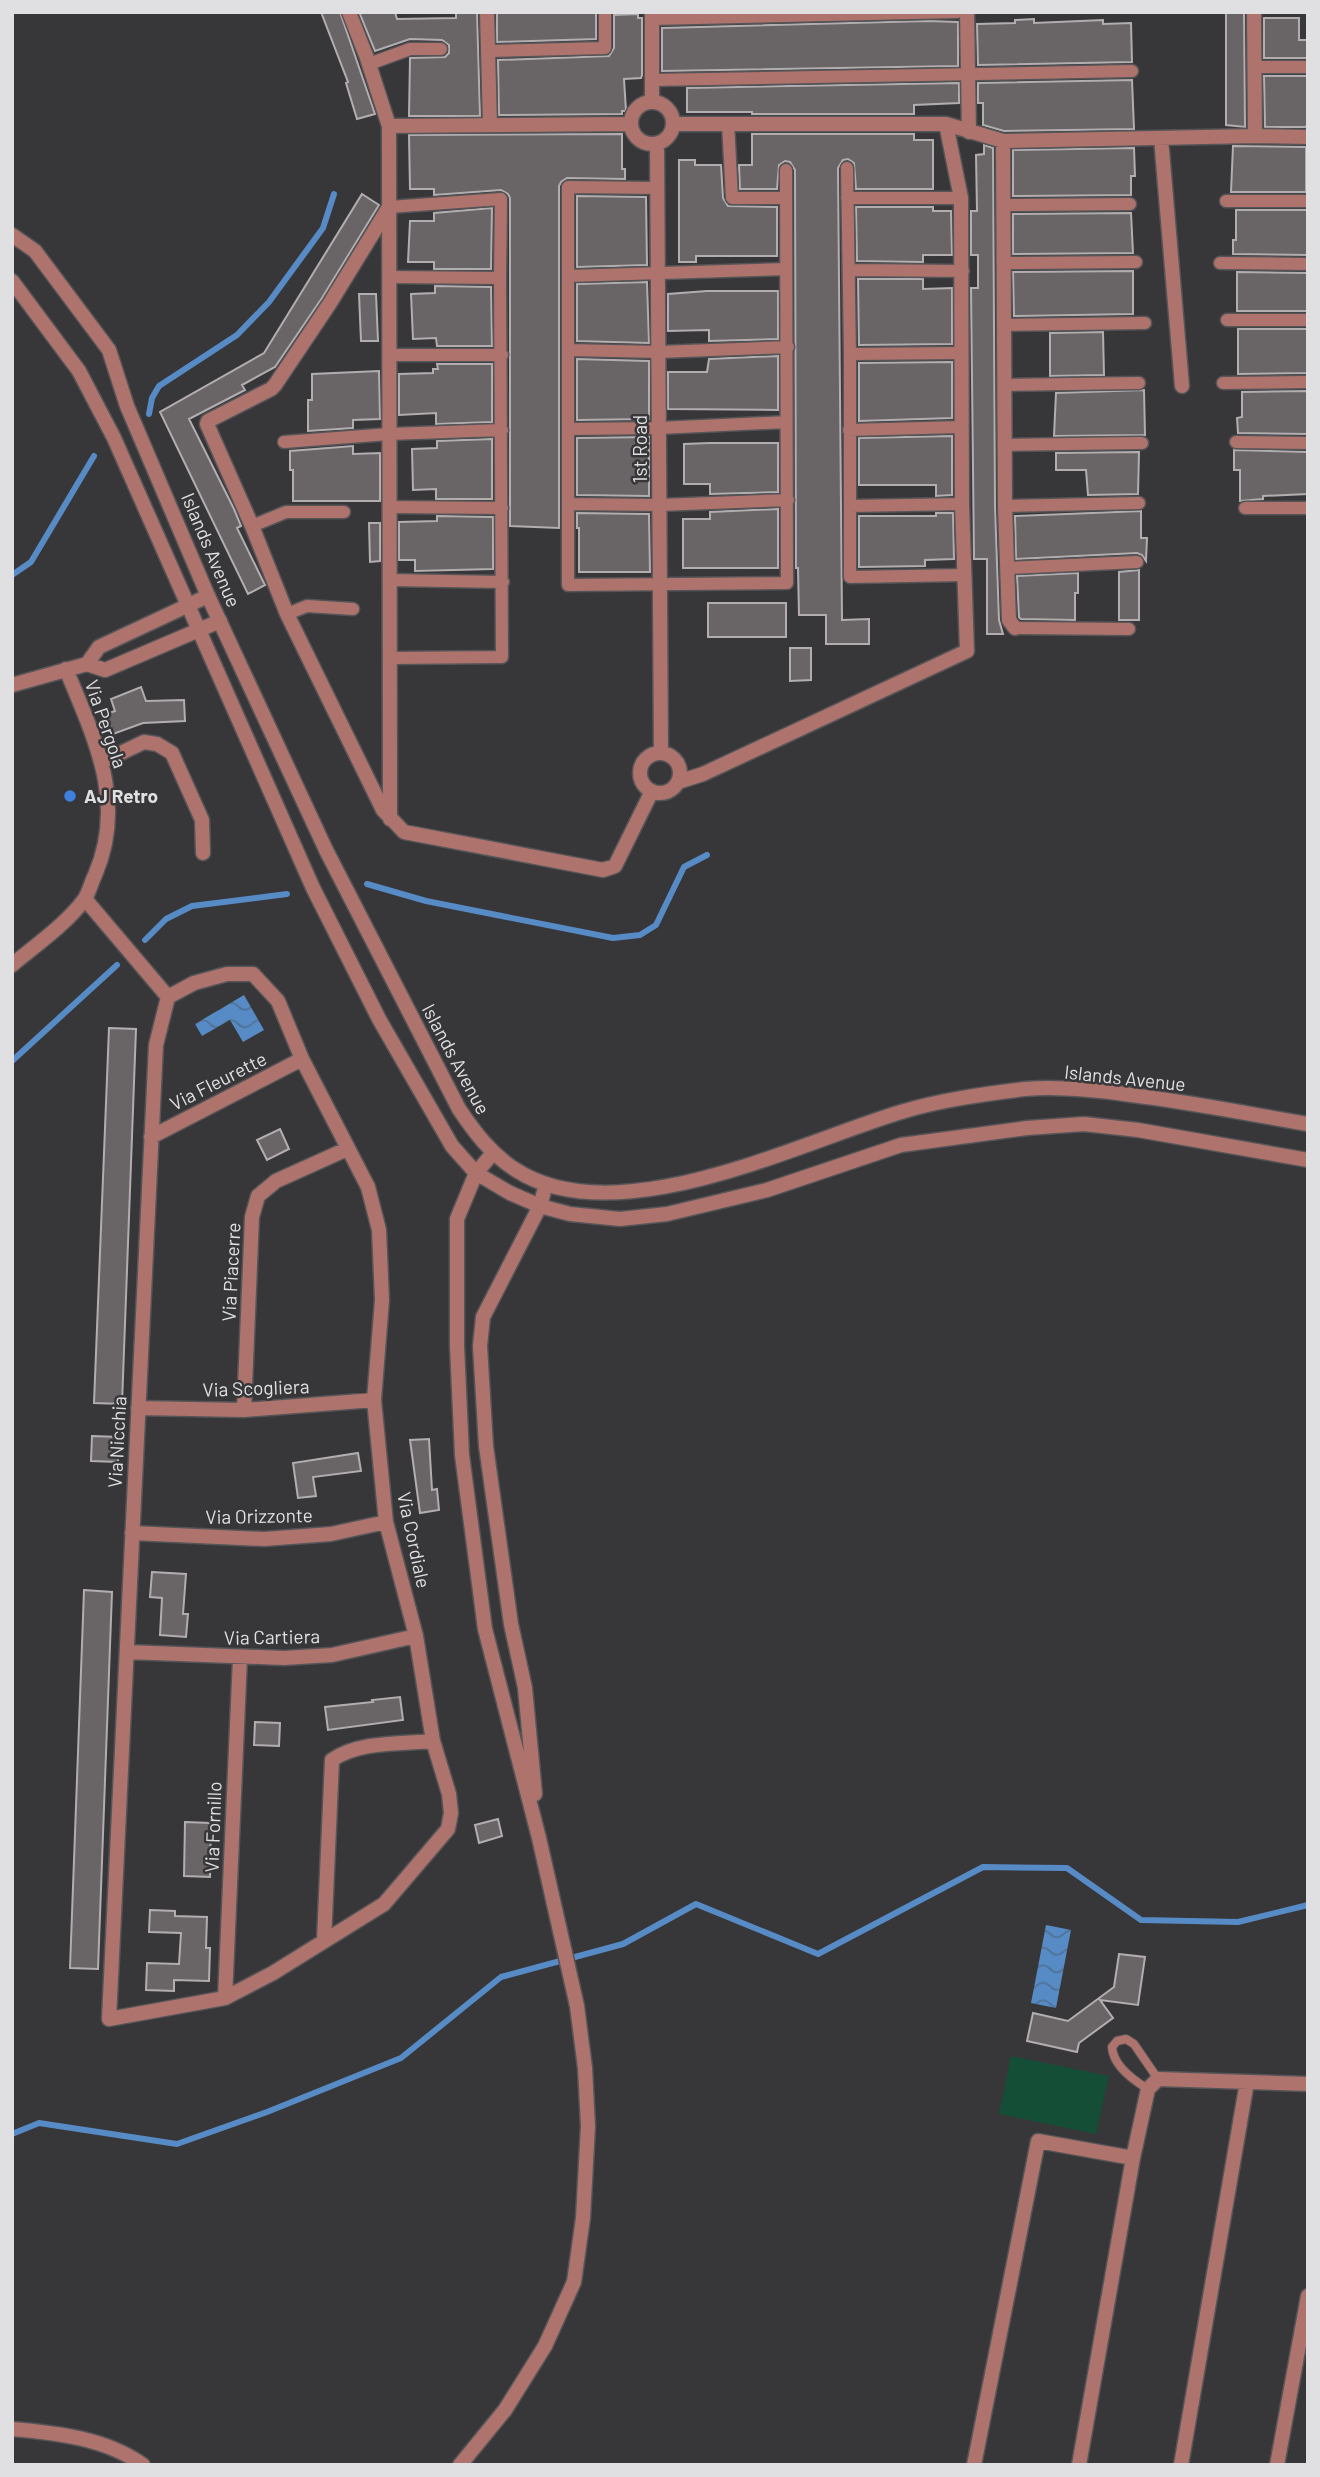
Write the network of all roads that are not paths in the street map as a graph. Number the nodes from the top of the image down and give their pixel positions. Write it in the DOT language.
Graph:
graph roads {
  1 [pos="349,12"];
  2 [pos="488,12"];
  3 [pos="604,12"];
  4 [pos="957,12"];
  5 [pos="967,12"];
  6 [pos="1254,12"];
  7 [pos="652,16"];
  8 [pos="441,49"];
  9 [pos="489,51"];
  10 [pos="369,64"];
  11 [pos="1255,67"];
  12 [pos="1308,67"];
  13 [pos="1132,71"];
  14 [pos="968,74"];
  15 [pos="652,80"];
  16 [pos="652,100"];
  17 [pos="728,123"];
  18 [pos="630,124"];
  19 [pos="675,124"];
  20 [pos="947,124"];
  21 [pos="490,125"];
  22 [pos="389,127"];
  23 [pos="969,132"];
  24 [pos="1255,136"];
  25 [pos="1308,137"];
  26 [pos="1161,138"];
  27 [pos="1003,141"];
  28 [pos="657,145"];
  29 [pos="847,168"];
  30 [pos="786,170"];
  31 [pos="657,188"];
  32 [pos="786,198"];
  33 [pos="847,198"];
  34 [pos="961,198"];
  35 [pos="1226,201"];
  36 [pos="1308,201"];
  37 [pos="1130,204"];
  38 [pos="1003,205"];
  39 [pos="389,207"];
  40 [pos="12,235"];
  41 [pos="1136,262"];
  42 [pos="1004,263"];
  43 [pos="1220,263"];
  44 [pos="1308,264"];
  45 [pos="786,269"];
  46 [pos="849,270"];
  47 [pos="963,271"];
  48 [pos="658,274"];
  49 [pos="568,276"];
  50 [pos="389,277"];
  51 [pos="500,278"];
  52 [pos="12,281"];
  53 [pos="1227,320"];
  54 [pos="1308,320"];
  55 [pos="1145,323"];
  56 [pos="1004,325"];
  57 [pos="788,348"];
  58 [pos="568,350"];
  59 [pos="659,352"];
  60 [pos="960,353"];
  61 [pos="850,354"];
  62 [pos="389,355"];
  63 [pos="502,355"];
  64 [pos="1308,382"];
  65 [pos="1139,383"];
  66 [pos="1223,383"];
  67 [pos="1005,385"];
  68 [pos="1182,386"];
  69 [pos="786,422"];
  70 [pos="961,427"];
  71 [pos="659,428"];
  72 [pos="568,429"];
  73 [pos="502,430"];
  74 [pos="849,430"];
  75 [pos="389,434"];
  76 [pos="284,442"];
  77 [pos="1236,442"];
  78 [pos="1142,443"];
  79 [pos="1308,443"];
  80 [pos="1005,445"];
  81 [pos="788,500"];
  82 [pos="1139,503"];
  83 [pos="568,504"];
  84 [pos="961,504"];
  85 [pos="660,505"];
  86 [pos="850,506"];
  87 [pos="1005,506"];
  88 [pos="389,508"];
  89 [pos="502,508"];
  90 [pos="1245,508"];
  91 [pos="1308,508"];
  92 [pos="344,512"];
  93 [pos="252,526"];
  94 [pos="1137,562"];
  95 [pos="1008,568"];
  96 [pos="964,575"];
  97 [pos="390,580"];
  98 [pos="503,582"];
  99 [pos="660,585"];
  100 [pos="208,596"];
  101 [pos="189,606"];
  102 [pos="353,609"];
  103 [pos="287,614"];
  104 [pos="220,621"];
  105 [pos="1015,628"];
  106 [pos="1129,629"];
  107 [pos="200,632"];
  108 [pos="390,658"];
  109 [pos="87,664"];
  110 [pos="66,669"];
  111 [pos="12,685"];
  112 [pos="662,753"];
  113 [pos="102,762"];
  114 [pos="678,782"];
  115 [pos="652,791"];
  116 [pos="390,819"];
  117 [pos="203,853"];
  118 [pos="85,899"];
  119 [pos="12,965"];
  120 [pos="168,997"];
  121 [pos="302,1059"];
  122 [pos="1308,1124"];
  123 [pos="151,1137"];
  124 [pos="347,1149"];
  125 [pos="493,1153"];
  126 [pos="1308,1160"];
  127 [pos="476,1173"];
  128 [pos="546,1184"];
  129 [pos="540,1206"];
  130 [pos="458,1316"];
  131 [pos="483,1317"];
  132 [pos="374,1401"];
  133 [pos="138,1408"];
  134 [pos="244,1410"];
  135 [pos="386,1522"];
  136 [pos="132,1533"];
  137 [pos="416,1636"];
  138 [pos="127,1652"];
  139 [pos="240,1658"];
  140 [pos="433,1741"];
  141 [pos="539,1838"];
  142 [pos="324,1941"];
  143 [pos="225,1998"];
  144 [pos="109,2019"];
  145 [pos="1247,2082"];
  146 [pos="1153,2084"];
  147 [pos="1308,2084"];
  148 [pos="1133,2158"];
  149 [pos="1308,2296"];
  150 [pos="12,2429"];
  151 [pos="143,2465"];
  152 [pos="460,2465"];
  153 [pos="974,2465"];
  154 [pos="1079,2465"];
  155 [pos="1181,2465"];
  156 [pos="1277,2465"];
  1 -- 10 [label="street"];
  2 -- 9 [label="street"];
  3 -- 9 [label="street"];
  4 -- 7 [label="street"];
  5 -- 14 [label="street"];
  6 -- 11 [label="street"];
  7 -- 15 [label="street"];
  8 -- 10 [label="street"];
  9 -- 21 [label="street"];
  10 -- 22 [label="street"];
  11 -- 12 [label="street"];
  11 -- 24 [label="street"];
  13 -- 14 [label="street"];
  14 -- 15 [label="street"];
  14 -- 23 [label="street"];
  15 -- 16 [label="street"];
  16 -- 18 [label="street"];
  16 -- 19 [label="street"];
  17 -- 19 [label="street"];
  17 -- 20 [label="street"];
  17 -- 32 [label="street"];
  18 -- 21 [label="street"];
  18 -- 28 [label="street"];
  19 -- 28 [label="street"];
  20 -- 23 [label="street"];
  20 -- 34 [label="street"];
  21 -- 22 [label="street"];
  22 -- 39 [label="street"];
  23 -- 27 [label="street"];
  24 -- 25 [label="street"];
  24 -- 26 [label="street"];
  26 -- 27 [label="street"];
  26 -- 68 [label="street"];
  27 -- 38 [label="street"];
  28 -- 31 [label="street, 1st Road"];
  29 -- 33 [label="street"];
  30 -- 32 [label="street"];
  31 -- 48 [label="street, 1st Road"];
  31 -- 49 [label="street"];
  32 -- 45 [label="street"];
  33 -- 34 [label="street"];
  33 -- 46 [label="street"];
  34 -- 47 [label="street"];
  35 -- 36 [label="street"];
  37 -- 38 [label="street"];
  38 -- 42 [label="street"];
  39 -- 50 [label="street"];
  39 -- 51 [label="street"];
  39 -- 93 [label="street"];
  40 -- 100 [label="street, Islands Avenue"];
  41 -- 42 [label="street"];
  42 -- 56 [label="street"];
  43 -- 44 [label="street"];
  45 -- 48 [label="street"];
  45 -- 57 [label="street"];
  46 -- 47 [label="street"];
  46 -- 61 [label="street"];
  47 -- 60 [label="street"];
  48 -- 49 [label="street"];
  48 -- 59 [label="street, 1st Road"];
  49 -- 58 [label="street"];
  50 -- 51 [label="street"];
  50 -- 62 [label="street"];
  51 -- 63 [label="street"];
  52 -- 101 [label="street"];
  53 -- 54 [label="street"];
  55 -- 56 [label="street"];
  56 -- 67 [label="street"];
  57 -- 59 [label="street"];
  57 -- 69 [label="street"];
  58 -- 59 [label="street"];
  58 -- 72 [label="street"];
  59 -- 71 [label="street, 1st Road"];
  60 -- 61 [label="street"];
  60 -- 70 [label="street"];
  61 -- 74 [label="street"];
  62 -- 63 [label="street"];
  62 -- 75 [label="street"];
  63 -- 73 [label="street"];
  64 -- 66 [label="street"];
  65 -- 67 [label="street"];
  67 -- 80 [label="street"];
  69 -- 71 [label="street"];
  69 -- 81 [label="street"];
  70 -- 74 [label="street"];
  70 -- 84 [label="street"];
  71 -- 72 [label="street"];
  71 -- 85 [label="street, 1st Road"];
  72 -- 83 [label="street"];
  73 -- 75 [label="street"];
  73 -- 89 [label="street"];
  74 -- 86 [label="street"];
  75 -- 76 [label="street"];
  75 -- 88 [label="street"];
  77 -- 79 [label="street"];
  78 -- 80 [label="street"];
  80 -- 87 [label="street"];
  81 -- 85 [label="street"];
  81 -- 99 [label="street"];
  82 -- 87 [label="street"];
  83 -- 85 [label="street"];
  83 -- 99 [label="street"];
  84 -- 86 [label="street"];
  84 -- 96 [label="street"];
  85 -- 99 [label="street, 1st Road"];
  86 -- 96 [label="street"];
  87 -- 95 [label="street"];
  88 -- 89 [label="street"];
  88 -- 97 [label="street"];
  89 -- 98 [label="street"];
  90 -- 91 [label="street"];
  92 -- 93 [label="street"];
  93 -- 103 [label="street"];
  94 -- 95 [label="street"];
  95 -- 105 [label="street"];
  96 -- 114 [label="street"];
  97 -- 98 [label="street"];
  97 -- 108 [label="street"];
  98 -- 108 [label="street"];
  99 -- 112 [label="street, 1st Road"];
  100 -- 101 [label="street"];
  100 -- 104 [label="street, Islands Avenue"];
  101 -- 107 [label="street"];
  101 -- 109 [label="street"];
  102 -- 103 [label="street"];
  103 -- 116 [label="street"];
  104 -- 107 [label="street"];
  104 -- 125 [label="street, Islands Avenue"];
  105 -- 106 [label="street"];
  107 -- 109 [label="street"];
  107 -- 127 [label="street"];
  108 -- 116 [label="street"];
  109 -- 110 [label="street"];
  110 -- 111 [label="street"];
  110 -- 113 [label="street, Via Pergola"];
  112 -- 114 [label="street"];
  112 -- 115 [label="street"];
  113 -- 117 [label="street"];
  113 -- 118 [label="street, Via Pergola"];
  114 -- 115 [label="street"];
  115 -- 116 [label="street"];
  118 -- 119 [label="street, Via Pergola"];
  118 -- 120 [label="street"];
  120 -- 121 [label="street, Via Cordiale"];
  120 -- 123 [label="street, Via Nicchia"];
  121 -- 123 [label="street, Via Fleurette"];
  121 -- 124 [label="street, Via Cordiale"];
  122 -- 128 [label="street, Islands Avenue"];
  123 -- 133 [label="street, Via Nicchia"];
  124 -- 132 [label="street, Via Cordiale"];
  124 -- 134 [label="street, Via Piacerre"];
  125 -- 127 [label="street"];
  125 -- 128 [label="street, Islands Avenue"];
  126 -- 129 [label="street"];
  127 -- 129 [label="street"];
  127 -- 130 [label="street"];
  128 -- 129 [label="street"];
  129 -- 131 [label="street"];
  130 -- 131 [label="street"];
  130 -- 141 [label="street"];
  131 -- 141 [label="street"];
  132 -- 134 [label="street, Via Scogliera"];
  132 -- 135 [label="street, Via Cordiale"];
  133 -- 134 [label="street, Via Scogliera"];
  133 -- 136 [label="street, Via Nicchia"];
  135 -- 136 [label="street, Via Orizzonte"];
  135 -- 137 [label="street, Via Cordiale"];
  136 -- 138 [label="street, Via Nicchia"];
  137 -- 139 [label="street, Via Cartiera"];
  137 -- 140 [label="street, Via Cordiale"];
  138 -- 139 [label="street, Via Cartiera"];
  138 -- 144 [label="street, Via Nicchia"];
  139 -- 143 [label="street, Via Fornillo"];
  140 -- 142 [label="street, Via Cordiale"];
  140 -- 142 [label="street"];
  141 -- 152 [label="street"];
  142 -- 143 [label="street, Via Cordiale"];
  143 -- 144 [label="street, Via Cordiale"];
  145 -- 146 [label="street"];
  145 -- 147 [label="street"];
  145 -- 155 [label="street"];
  146 -- 146 [label="lane"];
  146 -- 148 [label="street"];
  148 -- 153 [label="street"];
  148 -- 154 [label="street"];
  149 -- 156 [label="street"];
  150 -- 151 [label="street"];
}
